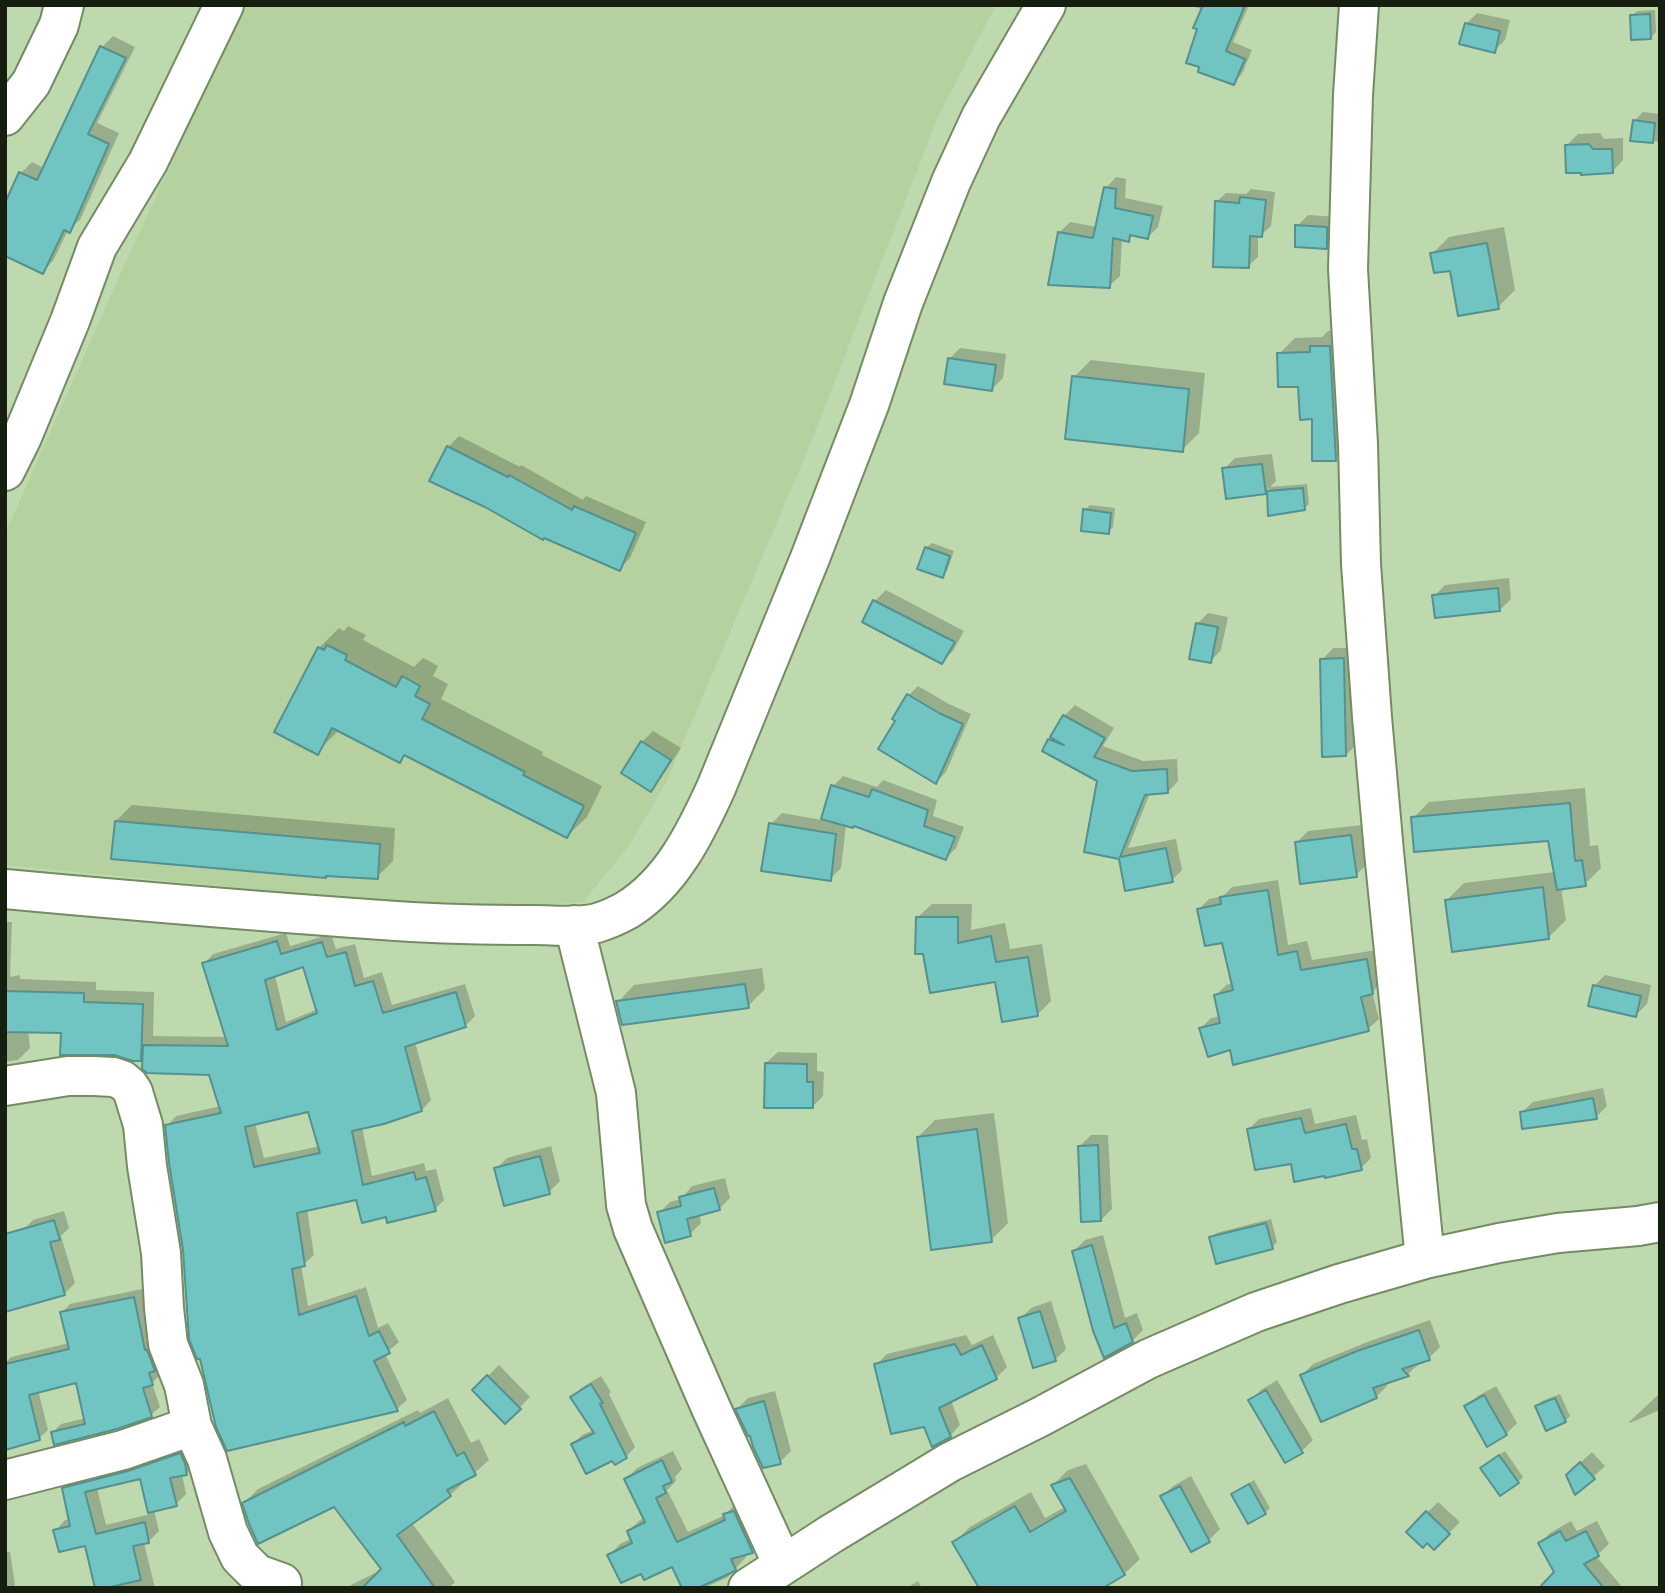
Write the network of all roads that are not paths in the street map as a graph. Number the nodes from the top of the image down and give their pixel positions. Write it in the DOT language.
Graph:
graph roads {
  1 [pos="64,5"];
  2 [pos="223,5"];
  3 [pos="1046,5"];
  4 [pos="1359,5"];
  5 [pos="5,116"];
  6 [pos="5,471"];
  7 [pos="5,889"];
  8 [pos="574,925"];
  9 [pos="5,1086"];
  10 [pos="1660,1222"];
  11 [pos="1424,1259"];
  12 [pos="192,1426"];
  13 [pos="5,1480"];
  14 [pos="783,1565"];
  15 [pos="282,1583"];
  16 [pos="748,1588"];
  1 -- 5 [label="street"];
  2 -- 6 [label="street"];
  3 -- 8 [label="street"];
  4 -- 11 [label="street"];
  7 -- 8 [label="street"];
  8 -- 14 [label="street"];
  9 -- 12 [label="street"];
  10 -- 11 [label="street"];
  11 -- 14 [label="street"];
  12 -- 13 [label="street"];
  12 -- 15 [label="street"];
  14 -- 16 [label="street"];
}
